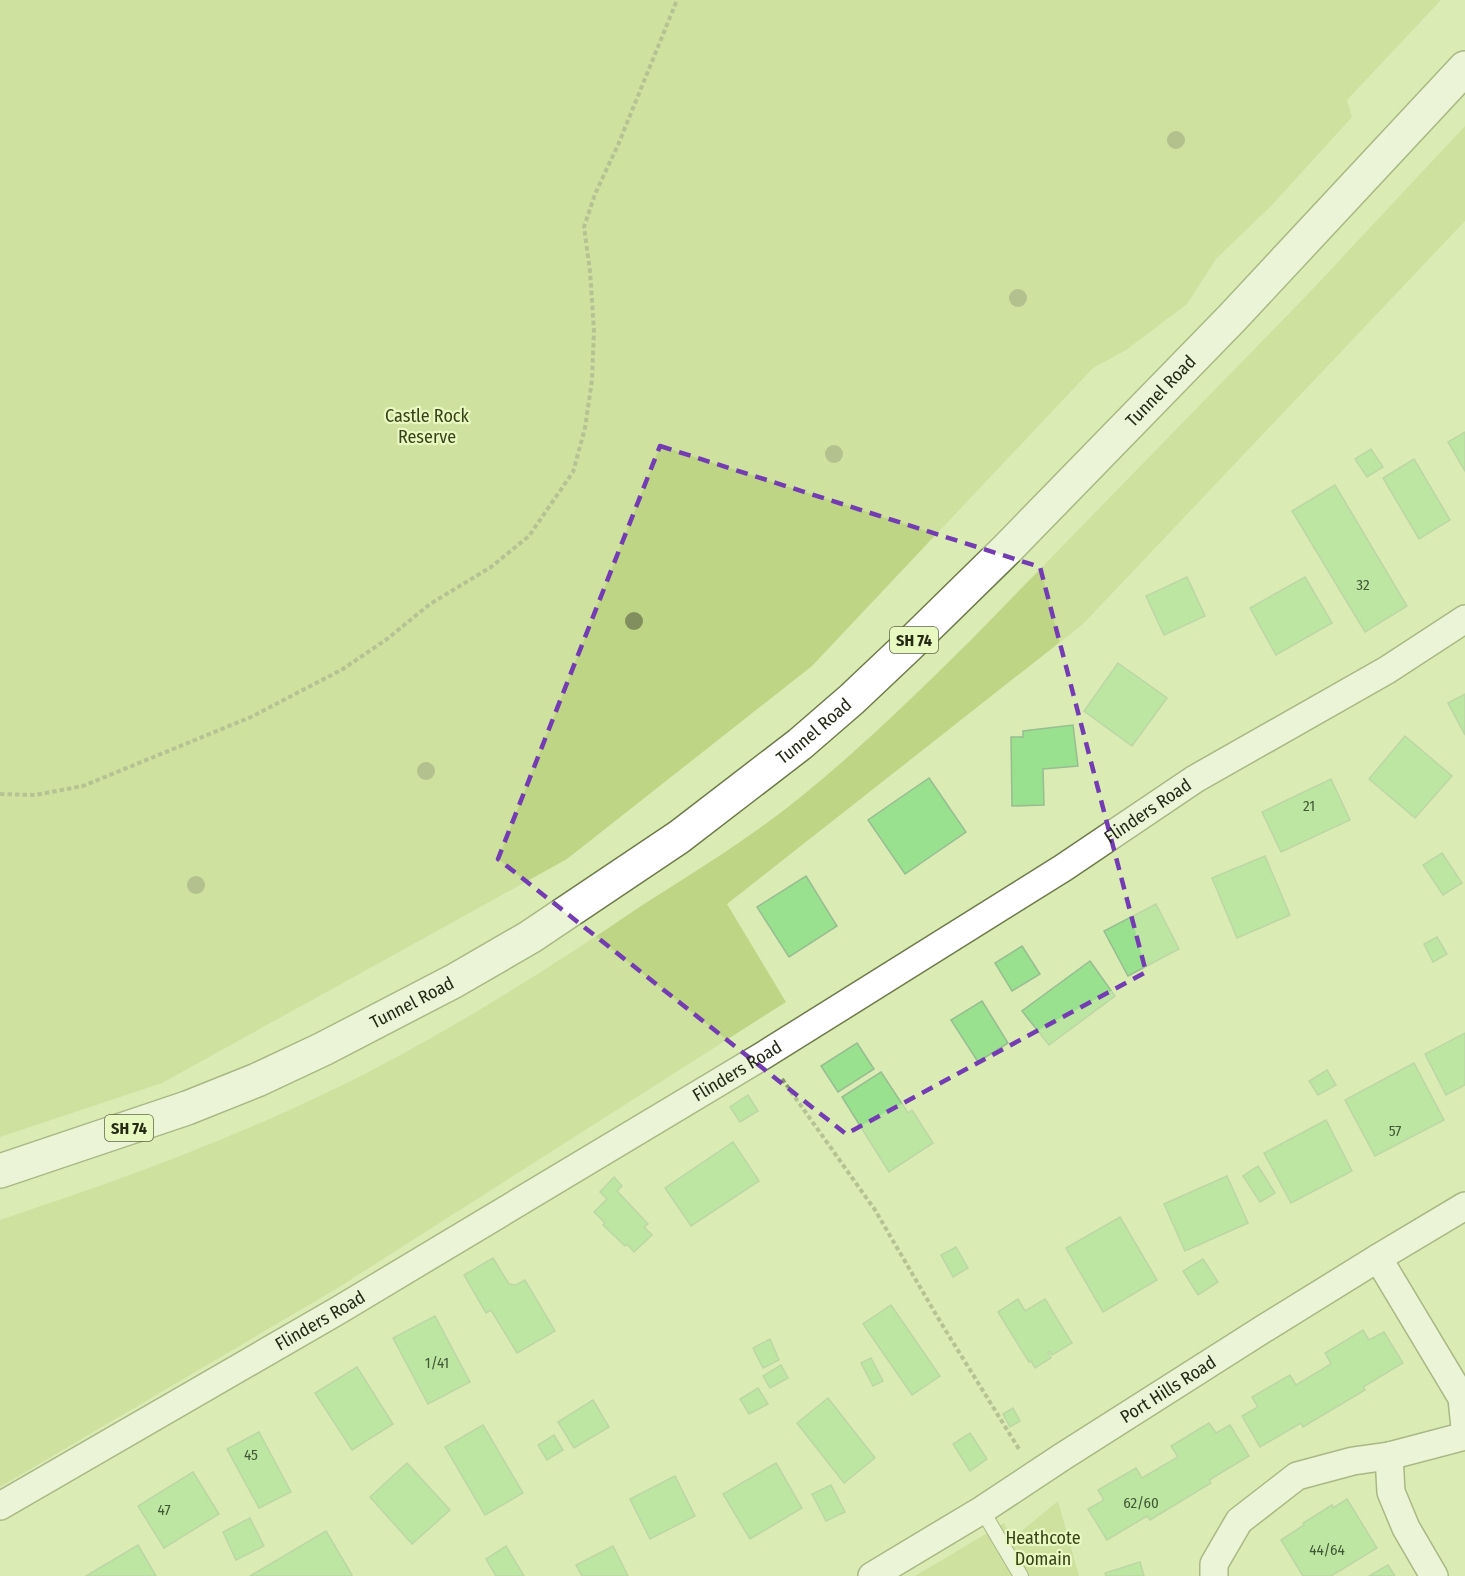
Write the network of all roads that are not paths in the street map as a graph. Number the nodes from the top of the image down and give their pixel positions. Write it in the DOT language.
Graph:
graph roads {
  1 [pos="1465,68"];
  2 [pos="1465,619"];
  3 [pos="0,1171"];
  4 [pos="1465,1206"];
  5 [pos="1378,1257"];
  6 [pos="1465,1428"];
  7 [pos="1465,1436"];
  8 [pos="1389,1456"];
  9 [pos="0,1506"];
  10 [pos="982,1510"];
  11 [pos="872,1576"];
  12 [pos="1021,1576"];
  13 [pos="1214,1576"];
  14 [pos="1434,1576"];
  1 -- 3 [label="highway, Tunnel Road / SH 74"];
  2 -- 9 [label="street, Flinders Road"];
  4 -- 5 [label="street, Port Hills Road"];
  5 -- 6 [label="street"];
  5 -- 10 [label="street, Port Hills Road"];
  7 -- 8 [label="street"];
  8 -- 13 [label="street"];
  8 -- 14 [label="street"];
  10 -- 11 [label="street, Port Hills Road"];
  10 -- 12 [label="lane"];
}
